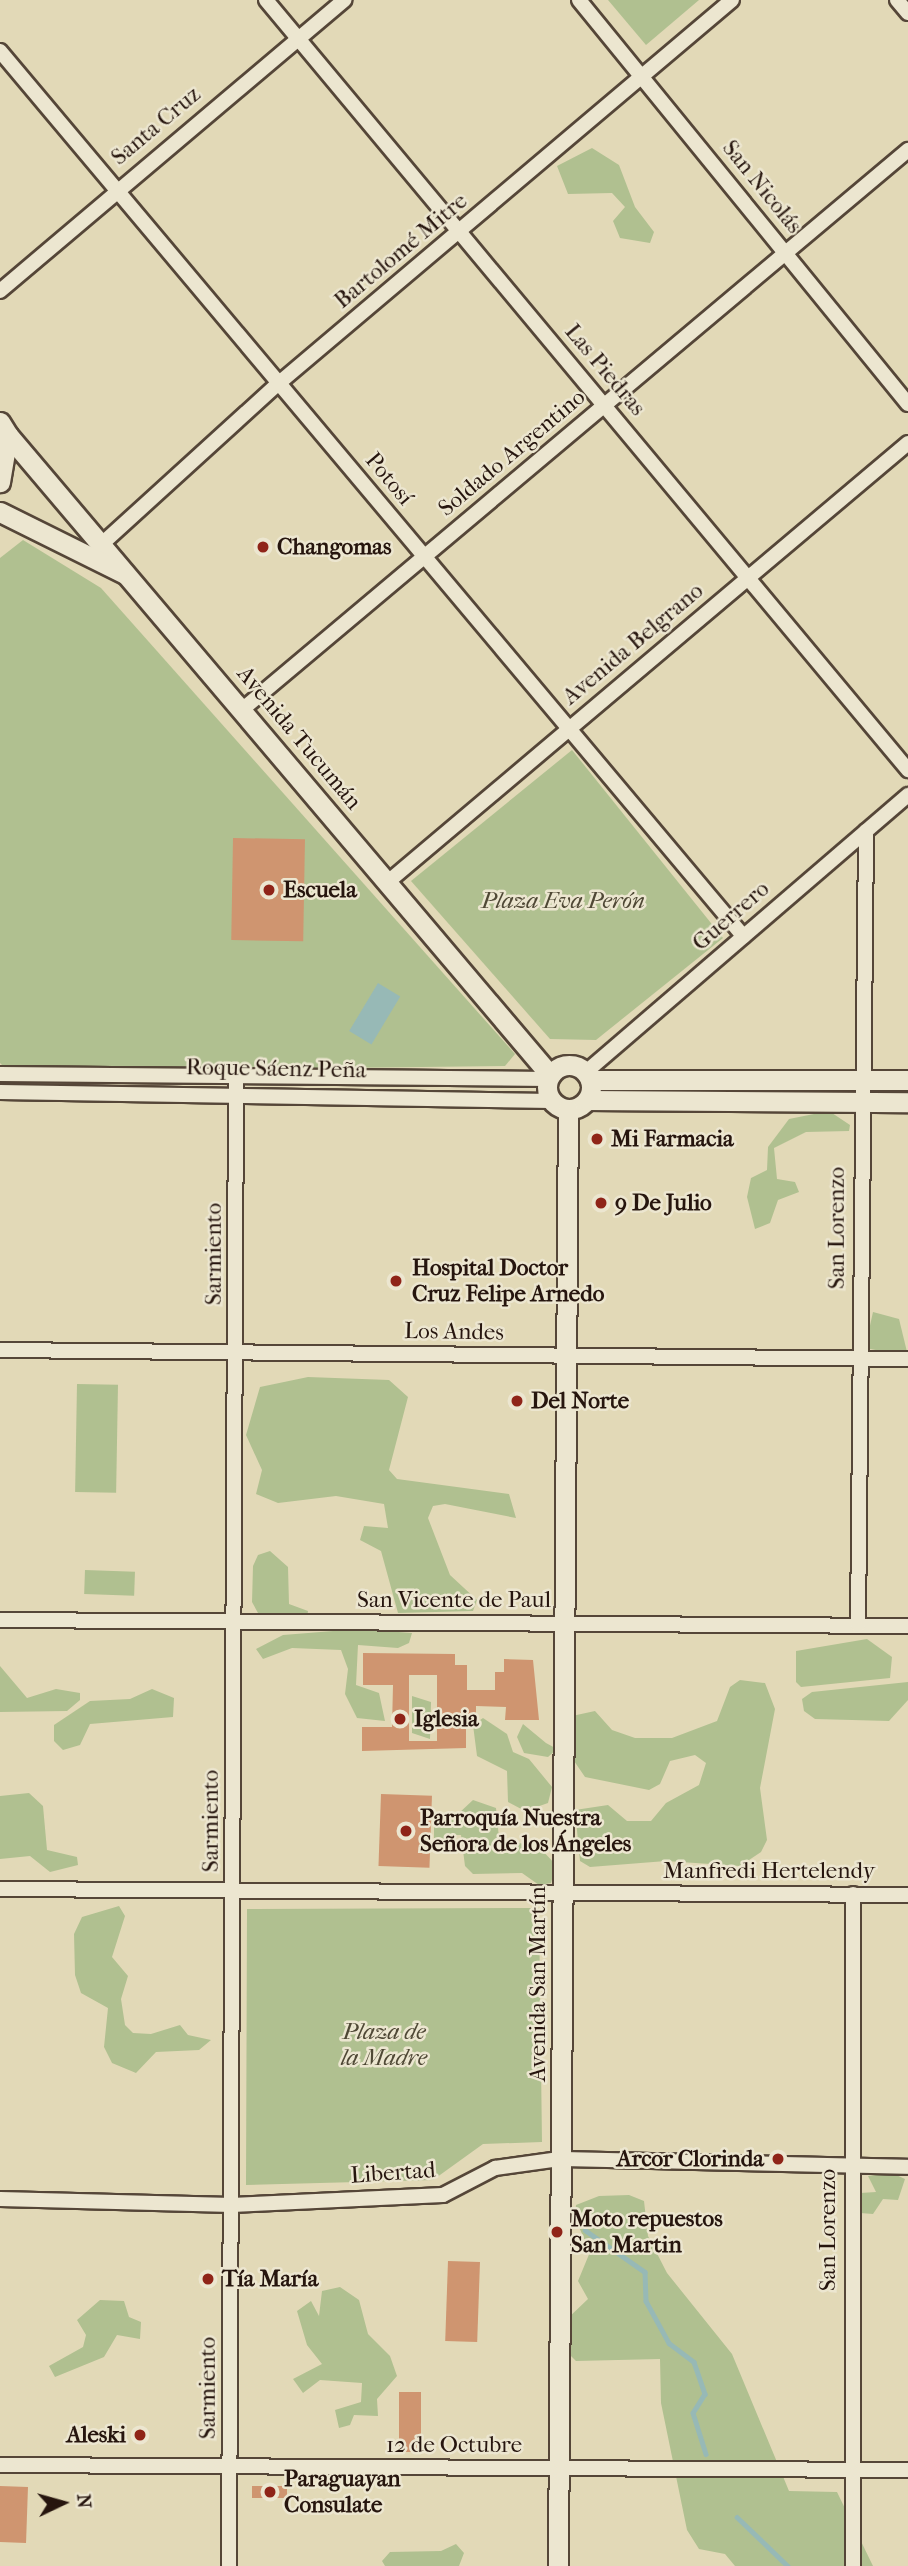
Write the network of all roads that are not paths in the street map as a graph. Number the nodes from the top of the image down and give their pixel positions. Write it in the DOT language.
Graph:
graph roads {
  1 [pos="265,0"];
  2 [pos="344,0"];
  3 [pos="579,0"];
  4 [pos="732,0"];
  5 [pos="897,0"];
  6 [pos="908,13"];
  7 [pos="297,39"];
  8 [pos="0,51"];
  9 [pos="643,75"];
  10 [pos="908,150"];
  11 [pos="117,188"];
  12 [pos="461,232"];
  13 [pos="786,252"];
  14 [pos="0,291"];
  15 [pos="279,383"];
  16 [pos="908,404"];
  17 [pos="604,405"];
  18 [pos="4,429"];
  19 [pos="908,443"];
  20 [pos="0,482"];
  21 [pos="0,512"];
  22 [pos="104,542"];
  23 [pos="425,557"];
  24 [pos="129,576"];
  25 [pos="747,578"];
  26 [pos="243,709"];
  27 [pos="568,729"];
  28 [pos="908,770"];
  29 [pos="908,795"];
  30 [pos="892,808"];
  31 [pos="908,809"];
  32 [pos="866,831"];
  33 [pos="388,881"];
  34 [pos="743,936"];
  35 [pos="0,1074"];
  36 [pos="236,1075"];
  37 [pos="549,1077"];
  38 [pos="861,1079"];
  39 [pos="908,1080"];
  40 [pos="588,1084"];
  41 [pos="0,1092"];
  42 [pos="237,1093"];
  43 [pos="859,1101"];
  44 [pos="908,1102"];
  45 [pos="560,1105"];
  46 [pos="0,1350"];
  47 [pos="237,1353"];
  48 [pos="568,1356"];
  49 [pos="860,1359"];
  50 [pos="908,1359"];
  51 [pos="0,1620"];
  52 [pos="235,1622"];
  53 [pos="565,1624"];
  54 [pos="858,1625"];
  55 [pos="908,1626"];
  56 [pos="0,1889"];
  57 [pos="234,1891"];
  58 [pos="563,1893"];
  59 [pos="853,1894"];
  60 [pos="908,1895"];
  61 [pos="559,2159"];
  62 [pos="851,2165"];
  63 [pos="908,2167"];
  64 [pos="0,2199"];
  65 [pos="232,2205"];
  66 [pos="0,2465"];
  67 [pos="230,2466"];
  68 [pos="559,2468"];
  69 [pos="850,2470"];
  70 [pos="908,2470"];
  71 [pos="229,2566"];
  72 [pos="558,2566"];
  73 [pos="853,2566"];
  1 -- 7 [label="street, Las Piedras"];
  2 -- 7 [label="street, Santa Cruz"];
  3 -- 9 [label="street, San Nicolás"];
  4 -- 9 [label="street, Bartolomé Mitre"];
  5 -- 6 [label="street"];
  7 -- 11 [label="street, Santa Cruz"];
  7 -- 12 [label="street, Las Piedras"];
  8 -- 11 [label="street, Potosí"];
  9 -- 12 [label="street, Bartolomé Mitre"];
  9 -- 13 [label="street, San Nicolás"];
  10 -- 13 [label="street, Soldado Argentino"];
  11 -- 14 [label="street, Santa Cruz"];
  11 -- 15 [label="street, Potosí"];
  12 -- 15 [label="street, Bartolomé Mitre"];
  12 -- 17 [label="street, Las Piedras"];
  13 -- 16 [label="street, San Nicolás"];
  13 -- 17 [label="street, Soldado Argentino"];
  15 -- 22 [label="street, Bartolomé Mitre"];
  15 -- 23 [label="street, Potosí"];
  17 -- 23 [label="street, Soldado Argentino"];
  17 -- 25 [label="street, Las Piedras"];
  18 -- 20 [label="main road"];
  18 -- 22 [label="main road, Avenida Tucumán"];
  19 -- 25 [label="street, Avenida Belgrano"];
  21 -- 24 [label="main road"];
  22 -- 24 [label="main road, Avenida Tucumán"];
  23 -- 26 [label="street, Soldado Argentino"];
  23 -- 27 [label="street, Potosí"];
  24 -- 26 [label="main road, Avenida Tucumán"];
  25 -- 27 [label="street, Avenida Belgrano"];
  25 -- 28 [label="street, Las Piedras"];
  26 -- 33 [label="main road, Avenida Tucumán"];
  27 -- 33 [label="street, Avenida Belgrano"];
  27 -- 34 [label="street, Potosí"];
  29 -- 30 [label="street, Guerrero"];
  30 -- 31 [label="street"];
  30 -- 32 [label="street, Guerrero"];
  32 -- 34 [label="street, Guerrero"];
  32 -- 38 [label="street, San Lorenzo"];
  33 -- 37 [label="main road, Avenida Tucumán"];
  34 -- 40 [label="street, Guerrero"];
  35 -- 36 [label="street, Roque Sáenz Peña"];
  36 -- 37 [label="street, Roque Sáenz Peña"];
  36 -- 42 [label="street, Sarmiento"];
  37 -- 40 [label="main road"];
  37 -- 45 [label="main road, Avenida San Martín"];
  38 -- 39 [label="main road"];
  38 -- 40 [label="main road"];
  38 -- 43 [label="street, San Lorenzo"];
  40 -- 43 [label="main road"];
  40 -- 45 [label="main road"];
  41 -- 42 [label="street, Roque Sáenz Peña"];
  42 -- 45 [label="street, Roque Sáenz Peña"];
  42 -- 47 [label="street, Sarmiento"];
  43 -- 44 [label="main road"];
  43 -- 49 [label="street, San Lorenzo"];
  45 -- 48 [label="main road, Avenida San Martín"];
  46 -- 47 [label="street, Los Andes"];
  47 -- 48 [label="street, Los Andes"];
  47 -- 52 [label="street, Sarmiento"];
  48 -- 49 [label="street, Los Andes"];
  48 -- 53 [label="main road, Avenida San Martín"];
  49 -- 50 [label="street, Los Andes"];
  49 -- 54 [label="street, San Lorenzo"];
  51 -- 52 [label="street, San Vicente de Paul"];
  52 -- 53 [label="street, San Vicente de Paul"];
  52 -- 57 [label="street, Sarmiento"];
  53 -- 54 [label="street, San Vicente de Paul"];
  53 -- 58 [label="main road, Avenida San Martín"];
  54 -- 55 [label="street, San Vicente de Paul"];
  56 -- 57 [label="street, Manfredi Hertelendy"];
  57 -- 58 [label="street, Manfredi Hertelendy"];
  57 -- 65 [label="street, Sarmiento"];
  58 -- 59 [label="street, Manfredi Hertelendy"];
  58 -- 61 [label="main road, Avenida San Martín"];
  59 -- 60 [label="street, Manfredi Hertelendy"];
  59 -- 62 [label="street, San Lorenzo"];
  61 -- 62 [label="street, Libertad"];
  61 -- 65 [label="street, Libertad"];
  61 -- 68 [label="main road, Avenida San Martín"];
  62 -- 63 [label="street, Libertad"];
  62 -- 69 [label="street, San Lorenzo"];
  64 -- 65 [label="street, Libertad"];
  65 -- 67 [label="street, Sarmiento"];
  66 -- 67 [label="street, 12 de Octubre"];
  67 -- 68 [label="street, 12 de Octubre"];
  67 -- 71 [label="street, Sarmiento"];
  68 -- 69 [label="street, 12 de Octubre"];
  68 -- 72 [label="main road, Avenida San Martín"];
  69 -- 70 [label="street, 12 de Octubre"];
  69 -- 73 [label="street, San Lorenzo"];
}
